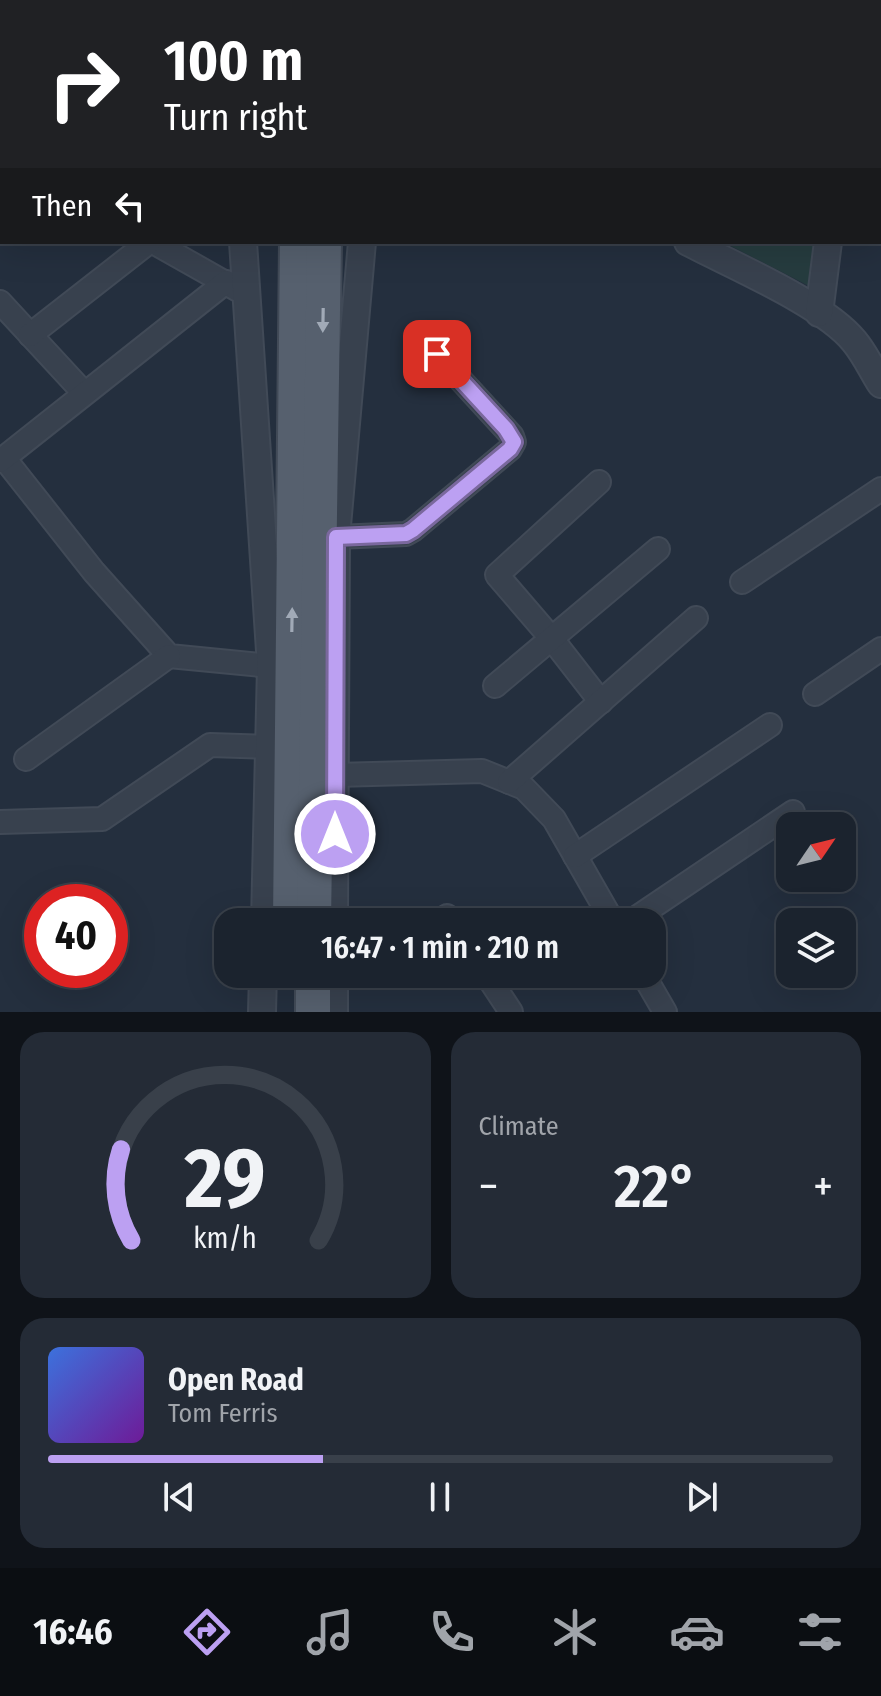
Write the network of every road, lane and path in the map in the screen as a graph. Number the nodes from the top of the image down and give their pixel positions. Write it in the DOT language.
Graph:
graph roads {
  1 [pos="148,244"];
  2 [pos="155,244"];
  3 [pos="243,244"];
  4 [pos="297,244"];
  5 [pos="324,244"];
  6 [pos="362,244"];
  7 [pos="692,244"];
  8 [pos="828,244"];
  9 [pos="236,289"];
  10 [pos="0,302"];
  11 [pos="819,313"];
  12 [pos="30,335"];
  13 [pos="437,354"];
  14 [pos="881,384"];
  15 [pos="84,393"];
  16 [pos="2,459"];
  17 [pos="599,482"];
  18 [pos="881,489"];
  19 [pos="336,537"];
  20 [pos="658,549"];
  21 [pos="742,582"];
  22 [pos="696,618"];
  23 [pos="552,639"];
  24 [pos="881,649"];
  25 [pos="169,656"];
  26 [pos="271,666"];
  27 [pos="495,686"];
  28 [pos="815,694"];
  29 [pos="601,702"];
  30 [pos="770,725"];
  31 [pos="270,747"];
  32 [pos="26,759"];
  33 [pos="336,775"];
  34 [pos="509,782"];
  35 [pos="0,822"];
  36 [pos="776,823"];
  37 [pos="575,856"];
  38 [pos="265,908"];
  39 [pos="290,908"];
  40 [pos="314,908"];
  41 [pos="334,908"];
  42 [pos="605,908"];
  43 [pos="651,908"];
  44 [pos="263,988"];
  45 [pos="290,988"];
  46 [pos="313,988"];
  47 [pos="334,988"];
  48 [pos="495,988"];
  49 [pos="651,988"];
  50 [pos="262,1012"];
  51 [pos="290,1012"];
  52 [pos="313,1012"];
  53 [pos="334,1012"];
  54 [pos="511,1012"];
  55 [pos="665,1012"];
  1 -- 12 [label="street"];
  2 -- 9 [label="street"];
  3 -- 9 [label="street"];
  39 -- 4 [label="main road, one-way"];
  5 -- 40 [label="main road, one-way"];
  6 -- 19 [label="street"];
  7 -- 11 [label="street"];
  8 -- 11 [label="street"];
  9 -- 15 [label="street"];
  9 -- 26 [label="street"];
  10 -- 12 [label="street"];
  11 -- 14 [label="street"];
  12 -- 15 [label="street"];
  13 -- 19 [label="street"];
  15 -- 16 [label="street"];
  16 -- 25 [label="street"];
  17 -- 23 [label="street"];
  18 -- 21 [label="street"];
  19 -- 33 [label="street"];
  20 -- 23 [label="street"];
  22 -- 29 [label="street"];
  23 -- 27 [label="street"];
  23 -- 29 [label="street"];
  24 -- 28 [label="street"];
  25 -- 26 [label="street"];
  25 -- 32 [label="street"];
  26 -- 31 [label="street"];
  29 -- 34 [label="street"];
  30 -- 37 [label="street"];
  31 -- 35 [label="street"];
  31 -- 38 [label="street"];
  33 -- 34 [label="street"];
  33 -- 41 [label="street"];
  34 -- 37 [label="street"];
  36 -- 43 [label="street"];
  37 -- 42 [label="street"];
  44 -- 50 [label="street"];
  45 -- 51 [label="main road"];
  46 -- 52 [label="main road"];
  47 -- 53 [label="street"];
  48 -- 54 [label="street"];
  49 -- 55 [label="street"];
}
